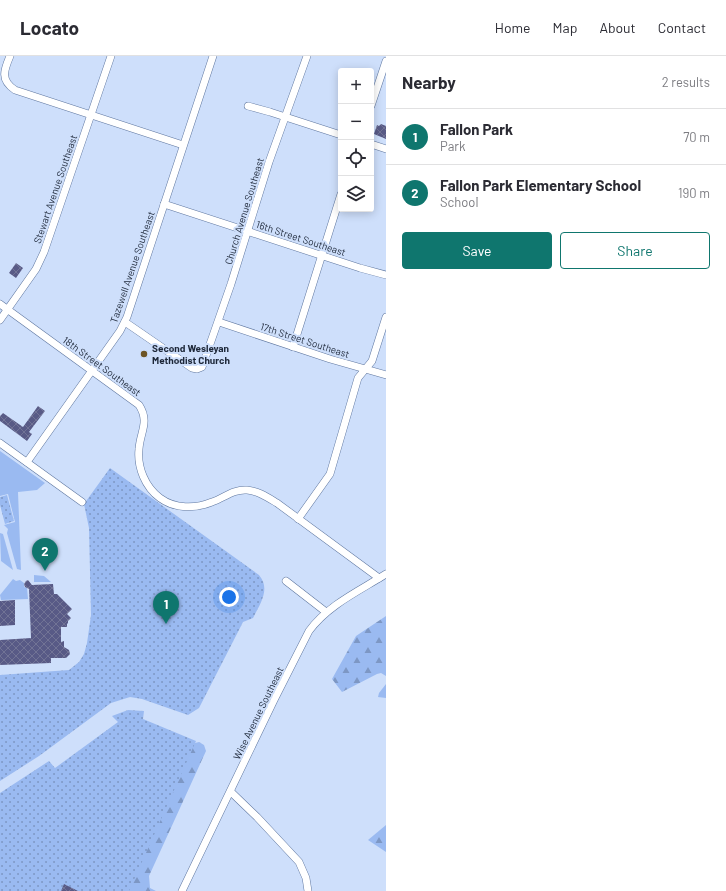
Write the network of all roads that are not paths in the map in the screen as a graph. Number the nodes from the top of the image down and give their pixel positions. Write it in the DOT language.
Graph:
graph roads {
  1 [pos="10,56"];
  2 [pos="111,56"];
  3 [pos="213,56"];
  4 [pos="307,56"];
  5 [pos="386,62"];
  6 [pos="372,104"];
  7 [pos="248,106"];
  8 [pos="91,115"];
  9 [pos="286,117"];
  10 [pos="338,134"];
  11 [pos="374,145"];
  12 [pos="183,146"];
  13 [pos="386,149"];
  14 [pos="164,204"];
  15 [pos="338,204"];
  16 [pos="248,232"];
  17 [pos="322,255"];
  18 [pos="386,275"];
  19 [pos="0,304"];
  20 [pos="7,310"];
  21 [pos="386,317"];
  22 [pos="0,320"];
  23 [pos="125,322"];
  24 [pos="219,322"];
  25 [pos="293,347"];
  26 [pos="365,369"];
  27 [pos="92,370"];
  28 [pos="386,375"];
  29 [pos="0,443"];
  30 [pos="27,462"];
  31 [pos="82,502"];
  32 [pos="298,519"];
  33 [pos="386,574"];
  34 [pos="379,578"];
  35 [pos="286,581"];
  36 [pos="326,612"];
  37 [pos="230,792"];
  38 [pos="182,891"];
  39 [pos="308,891"];
  1 -- 8 [label="street"];
  2 -- 8 [label="street, Stewart Avenue Southeast"];
  3 -- 12 [label="street, Tazewell Avenue Southeast"];
  4 -- 9 [label="street, Church Avenue Southeast"];
  5 -- 6 [label="street"];
  7 -- 9 [label="street"];
  8 -- 12 [label="street"];
  8 -- 20 [label="street, Stewart Avenue Southeast"];
  9 -- 10 [label="street"];
  9 -- 16 [label="street, Church Avenue Southeast"];
  11 -- 13 [label="street"];
  12 -- 14 [label="street, Tazewell Avenue Southeast"];
  14 -- 16 [label="street, 16th Street Southeast"];
  14 -- 23 [label="street, Tazewell Avenue Southeast"];
  15 -- 17 [label="street"];
  16 -- 17 [label="street, 16th Street Southeast"];
  16 -- 24 [label="street, Church Avenue Southeast"];
  17 -- 18 [label="street, 16th Street Southeast"];
  17 -- 25 [label="street"];
  19 -- 20 [label="street, 18th Street Southeast"];
  20 -- 22 [label="street, Stewart Avenue Southeast"];
  20 -- 27 [label="street, 18th Street Southeast"];
  21 -- 26 [label="street"];
  23 -- 24 [label="street, Church Avenue Southeast"];
  23 -- 27 [label="street, Tazewell Avenue Southeast"];
  24 -- 25 [label="street, 17th Street Southeast"];
  25 -- 26 [label="street, 17th Street Southeast"];
  26 -- 28 [label="street, 17th Street Southeast"];
  26 -- 32 [label="street"];
  27 -- 30 [label="street, Tazewell Avenue Southeast"];
  27 -- 32 [label="street, 18th Street Southeast"];
  29 -- 30 [label="street"];
  30 -- 31 [label="street"];
  32 -- 34 [label="street, 18th Street Southeast"];
  33 -- 34 [label="street, Wise Avenue Southeast"];
  34 -- 36 [label="street, Wise Avenue Southeast"];
  35 -- 36 [label="street"];
  36 -- 37 [label="street, Wise Avenue Southeast"];
  37 -- 38 [label="street, Wise Avenue Southeast"];
  37 -- 39 [label="street"];
}
